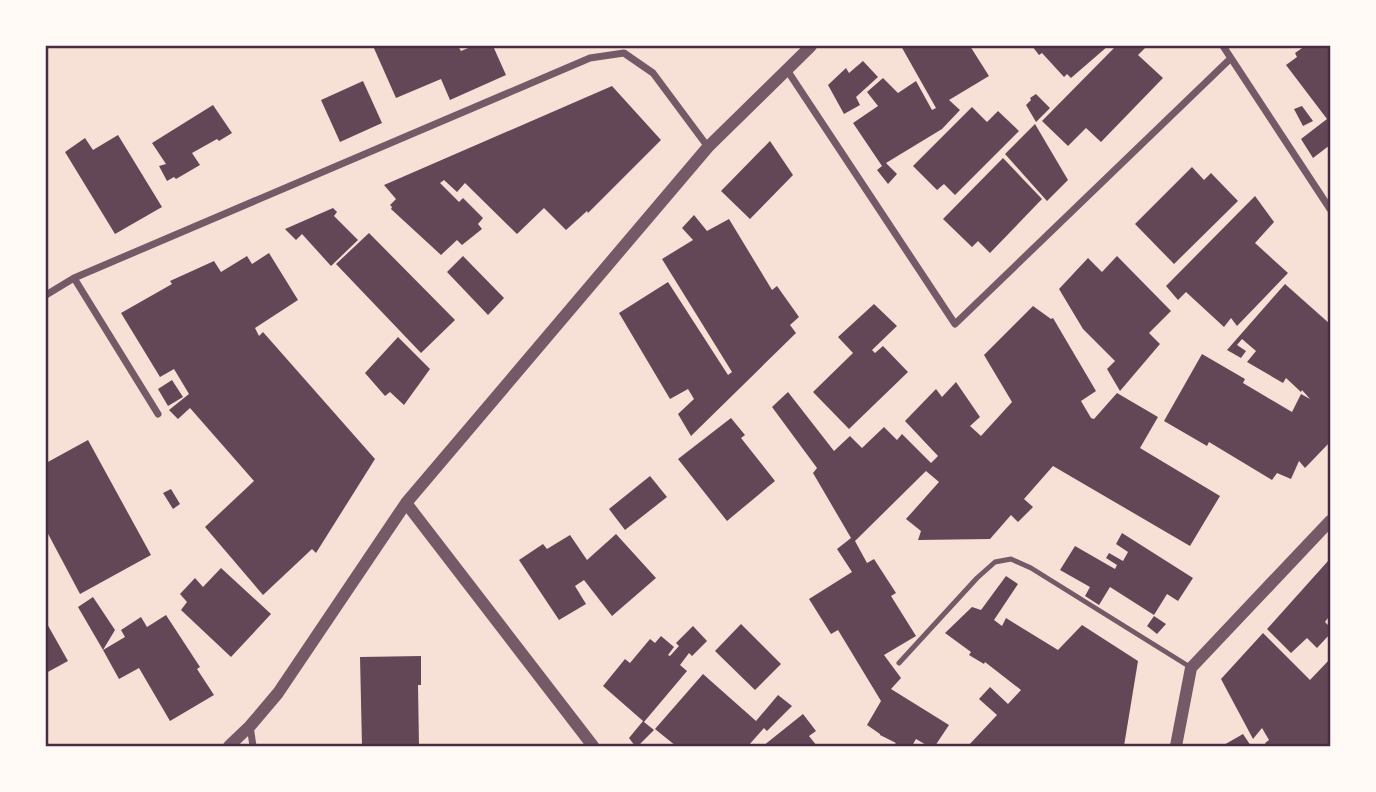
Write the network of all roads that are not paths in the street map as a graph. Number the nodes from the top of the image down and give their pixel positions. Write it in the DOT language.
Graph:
graph roads {
  1 [pos="811,46"];
  2 [pos="1223,46"];
  3 [pos="1230,59"];
  4 [pos="787,70"];
  5 [pos="708,148"];
  6 [pos="1331,209"];
  7 [pos="74,278"];
  8 [pos="46,295"];
  9 [pos="158,414"];
  10 [pos="406,503"];
  11 [pos="1331,521"];
  12 [pos="899,663"];
  13 [pos="1191,668"];
  14 [pos="250,726"];
  15 [pos="229,747"];
  16 [pos="253,747"];
  17 [pos="593,747"];
  18 [pos="1176,747"];
  1 -- 4 [label="street"];
  2 -- 3 [label="street"];
  3 -- 4 [label="street"];
  3 -- 6 [label="street"];
  4 -- 5 [label="street"];
  5 -- 7 [label="street"];
  5 -- 10 [label="street"];
  7 -- 8 [label="street"];
  7 -- 9 [label="street"];
  10 -- 14 [label="street"];
  10 -- 17 [label="street"];
  11 -- 13 [label="street"];
  12 -- 13 [label="lane"];
  13 -- 18 [label="street"];
  14 -- 15 [label="street"];
  14 -- 16 [label="street"];
}
